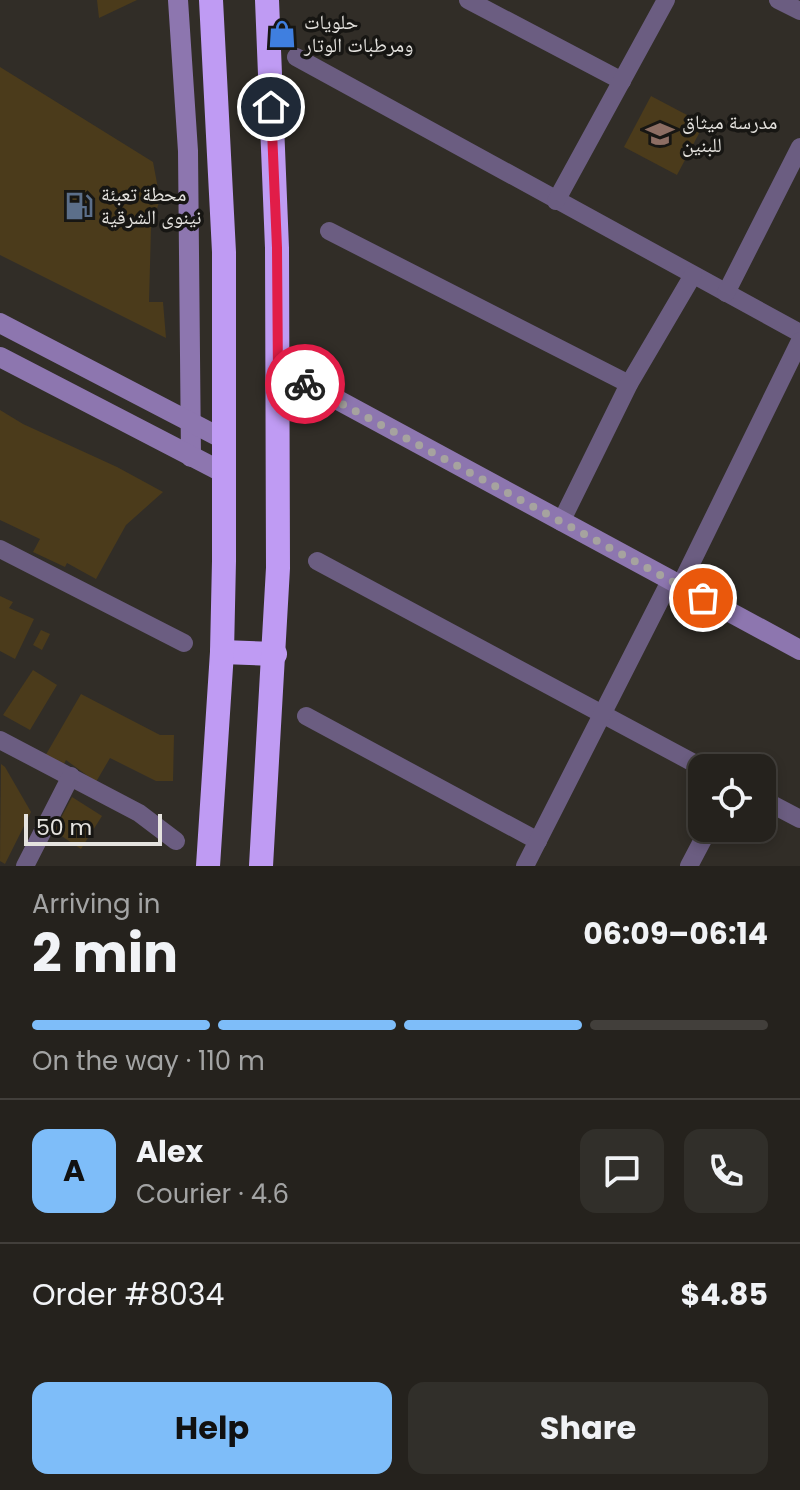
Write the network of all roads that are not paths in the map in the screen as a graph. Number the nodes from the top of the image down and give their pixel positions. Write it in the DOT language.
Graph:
graph roads {
  1 [pos="178,0"];
  2 [pos="211,0"];
  3 [pos="267,0"];
  4 [pos="468,0"];
  5 [pos="666,0"];
  6 [pos="778,0"];
  7 [pos="800,11"];
  8 [pos="296,57"];
  9 [pos="622,81"];
  10 [pos="800,147"];
  11 [pos="556,201"];
  12 [pos="329,231"];
  13 [pos="693,275"];
  14 [pos="726,293"];
  15 [pos="0,323"];
  16 [pos="800,333"];
  17 [pos="800,341"];
  18 [pos="0,357"];
  19 [pos="278,378"];
  20 [pos="629,384"];
  21 [pos="190,422"];
  22 [pos="223,439"];
  23 [pos="191,457"];
  24 [pos="224,473"];
  25 [pos="561,522"];
  26 [pos="0,549"];
  27 [pos="317,561"];
  28 [pos="675,583"];
  29 [pos="184,643"];
  30 [pos="798,645"];
  31 [pos="222,652"];
  32 [pos="275,654"];
  33 [pos="602,714"];
  34 [pos="306,716"];
  35 [pos="0,740"];
  36 [pos="688,760"];
  37 [pos="71,776"];
  38 [pos="776,806"];
  39 [pos="800,819"];
  40 [pos="176,841"];
  41 [pos="538,841"];
  42 [pos="702,842"];
  43 [pos="25,866"];
  44 [pos="208,866"];
  45 [pos="261,866"];
  46 [pos="525,866"];
  47 [pos="689,866"];
  1 -- 21 [label="street"];
  2 -- 22 [label="highway"];
  3 -- 19 [label="highway"];
  4 -- 9 [label="street"];
  5 -- 9 [label="street"];
  6 -- 7 [label="street"];
  8 -- 11 [label="street"];
  9 -- 11 [label="street"];
  10 -- 14 [label="street"];
  11 -- 13 [label="street"];
  12 -- 20 [label="street"];
  13 -- 14 [label="street"];
  13 -- 20 [label="street"];
  14 -- 16 [label="street"];
  15 -- 21 [label="street"];
  17 -- 28 [label="street"];
  18 -- 23 [label="street"];
  19 -- 25 [label="street"];
  19 -- 32 [label="highway"];
  20 -- 25 [label="street"];
  21 -- 22 [label="street"];
  21 -- 23 [label="street"];
  22 -- 24 [label="highway"];
  23 -- 24 [label="street"];
  24 -- 31 [label="highway"];
  25 -- 28 [label="street"];
  26 -- 29 [label="street"];
  27 -- 33 [label="street"];
  28 -- 30 [label="street"];
  28 -- 33 [label="street"];
  31 -- 32 [label="highway"];
  31 -- 44 [label="highway"];
  32 -- 45 [label="highway"];
  33 -- 36 [label="street"];
  33 -- 41 [label="street"];
  34 -- 41 [label="street"];
  35 -- 37 [label="street"];
  37 -- 40 [label="street"];
  37 -- 43 [label="street"];
  38 -- 39 [label="street"];
  41 -- 46 [label="street"];
  42 -- 47 [label="street"];
}
